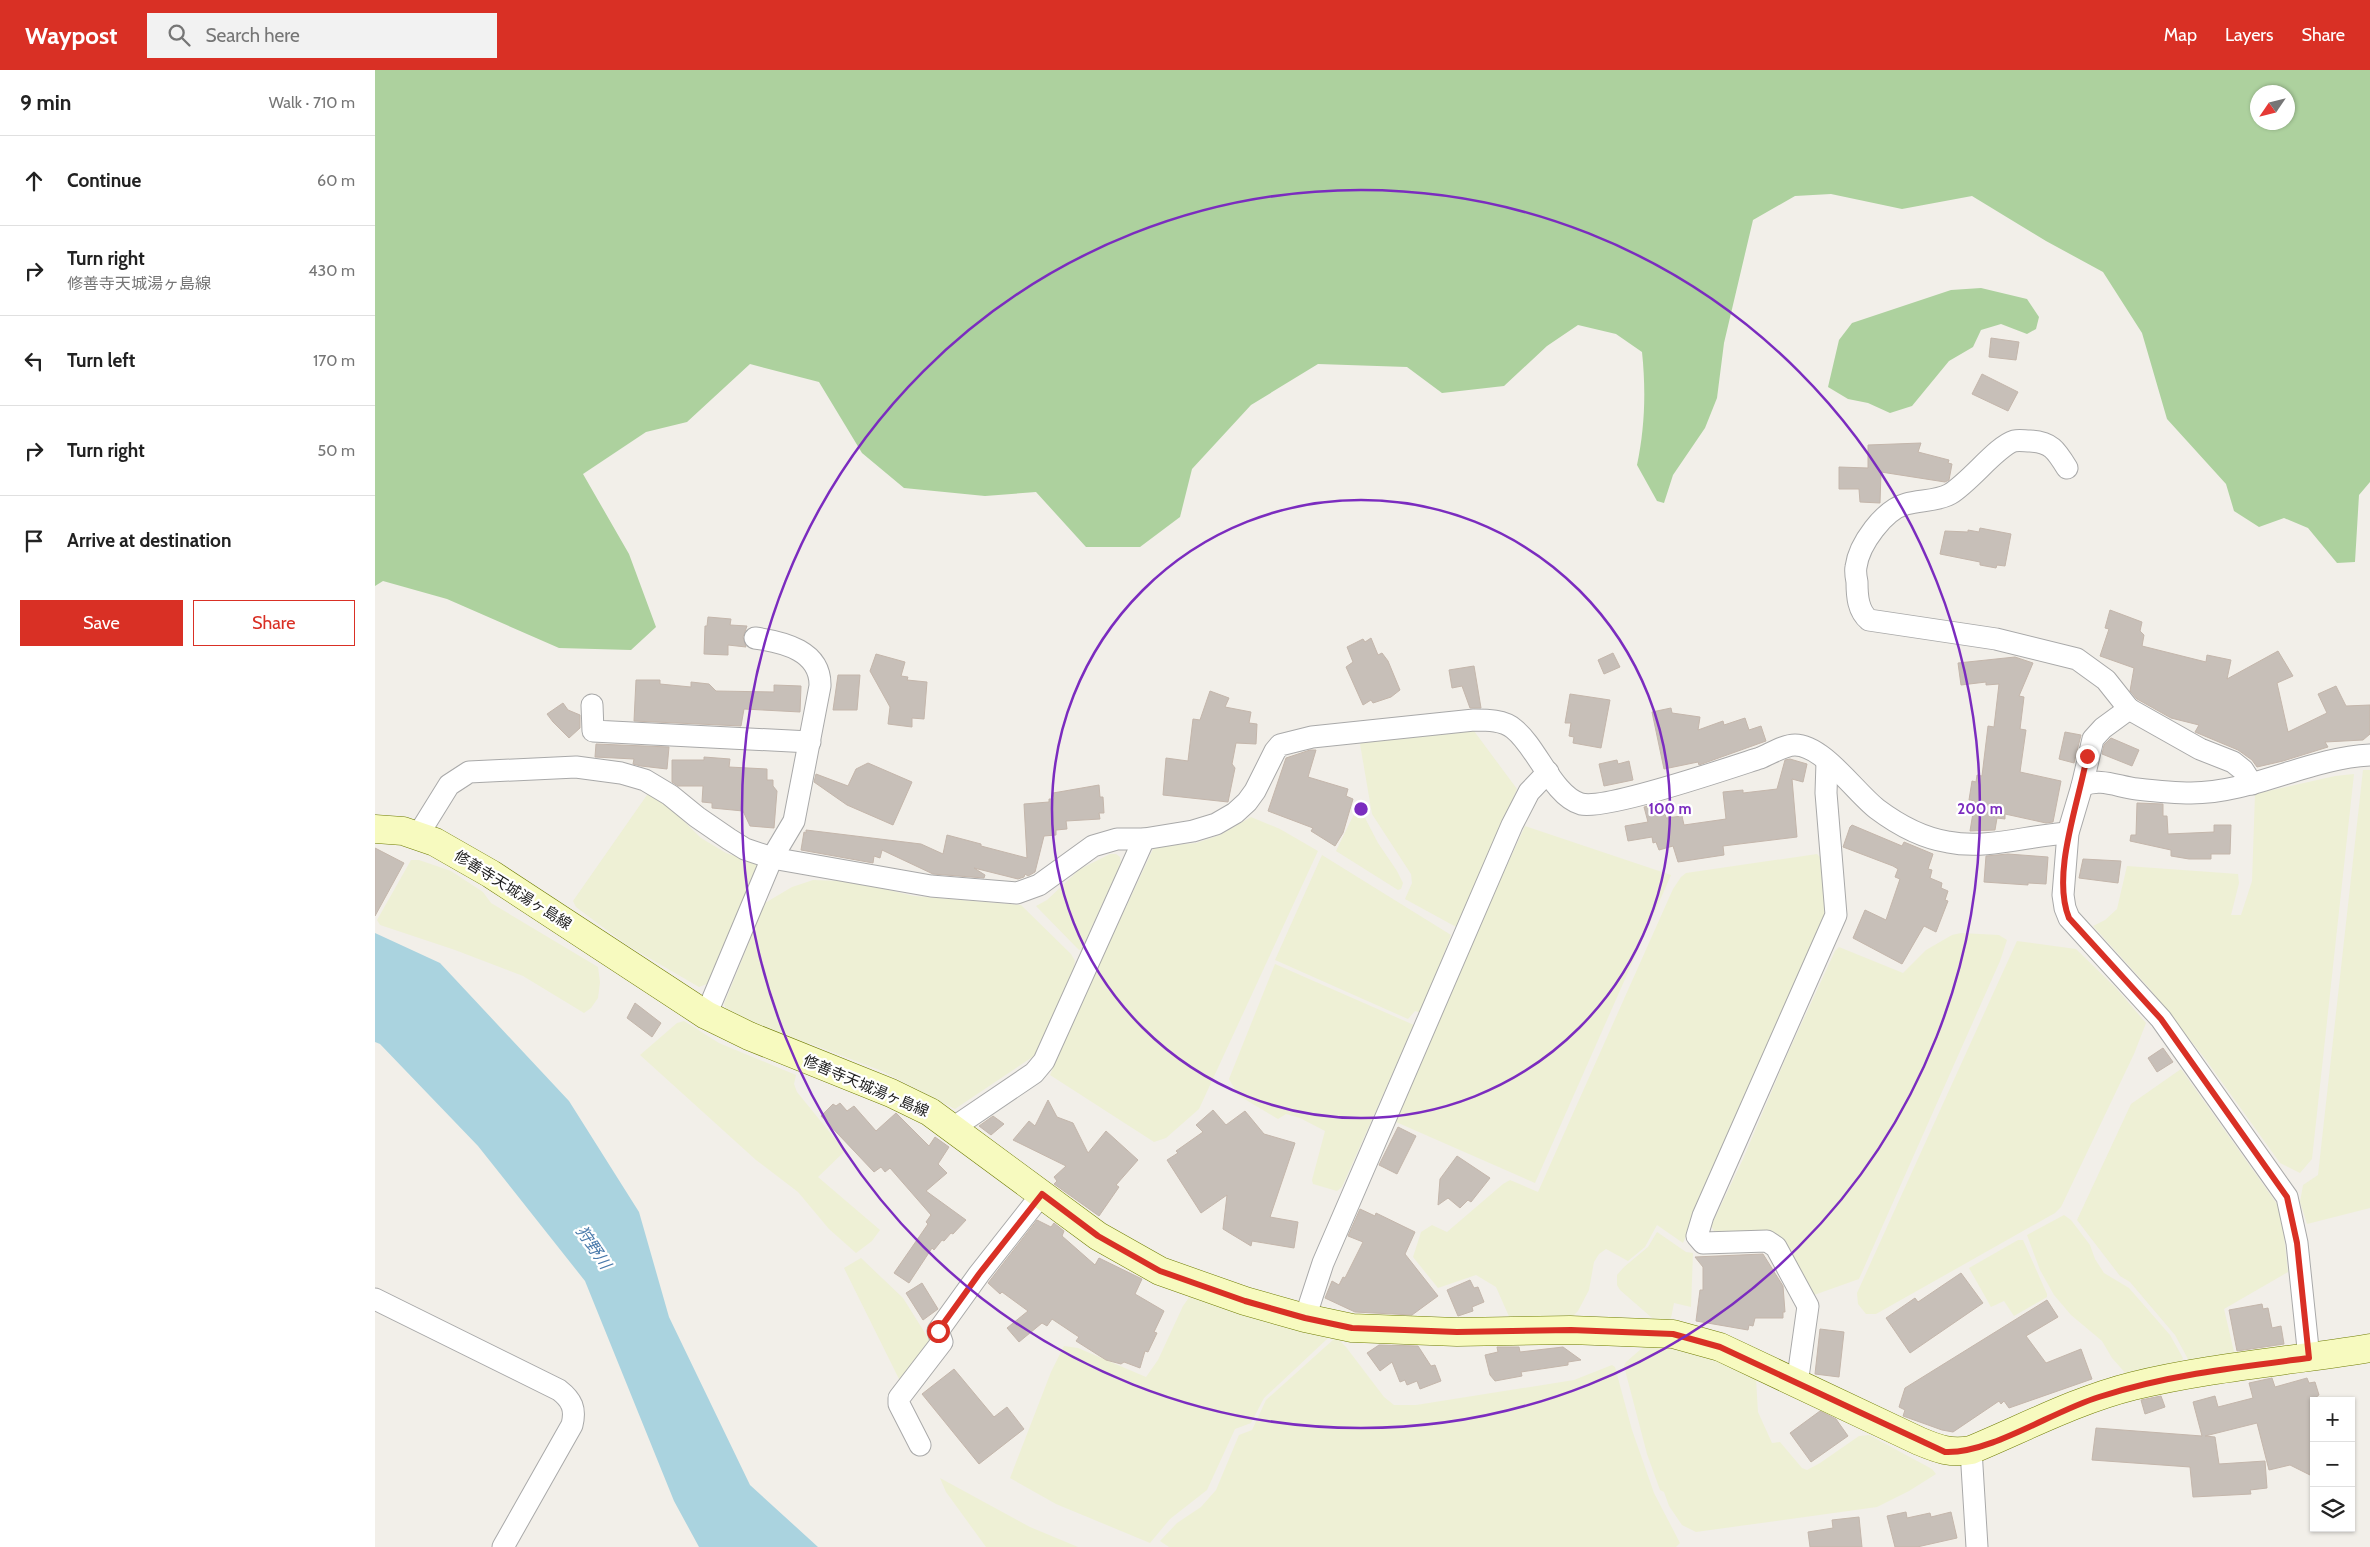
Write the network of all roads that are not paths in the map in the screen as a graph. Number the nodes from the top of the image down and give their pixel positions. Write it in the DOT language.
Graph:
graph roads {
  1 [pos="2067,468"];
  2 [pos="755,638"];
  3 [pos="592,705"];
  4 [pos="2129,709"];
  5 [pos="810,742"];
  6 [pos="2370,756"];
  7 [pos="1827,762"];
  8 [pos="1548,772"];
  9 [pos="2251,784"];
  10 [pos="2082,786"];
  11 [pos="375,829"];
  12 [pos="2068,833"];
  13 [pos="418,835"];
  14 [pos="1144,839"];
  15 [pos="772,858"];
  16 [pos="706,1015"];
  17 [pos="953,1128"];
  18 [pos="1042,1194"];
  19 [pos="375,1299"];
  20 [pos="1305,1318"];
  21 [pos="2370,1348"];
  22 [pos="2309,1358"];
  23 [pos="1797,1384"];
  24 [pos="920,1445"];
  25 [pos="1971,1450"];
  26 [pos="503,1547"];
  27 [pos="1977,1547"];
  1 -- 4 [label="street"];
  2 -- 5 [label="street"];
  3 -- 5 [label="street"];
  4 -- 9 [label="street"];
  4 -- 10 [label="street"];
  5 -- 15 [label="street"];
  6 -- 9 [label="street"];
  7 -- 8 [label="street"];
  7 -- 12 [label="street"];
  7 -- 23 [label="street"];
  8 -- 14 [label="street"];
  8 -- 20 [label="street"];
  9 -- 10 [label="street"];
  10 -- 12 [label="street"];
  11 -- 13 [label="main road, 修善寺天城湯ヶ島線"];
  12 -- 22 [label="street"];
  13 -- 15 [label="street"];
  13 -- 16 [label="main road, 修善寺天城湯ヶ島線"];
  14 -- 15 [label="street"];
  14 -- 17 [label="street"];
  15 -- 16 [label="street"];
  16 -- 17 [label="main road, 修善寺天城湯ヶ島線"];
  17 -- 18 [label="main road, 修善寺天城湯ヶ島線"];
  18 -- 20 [label="main road, 修善寺天城湯ヶ島線"];
  18 -- 24 [label="street"];
  19 -- 26 [label="street"];
  20 -- 23 [label="main road, 修善寺天城湯ヶ島線"];
  21 -- 22 [label="main road, 修善寺天城湯ヶ島線"];
  22 -- 25 [label="main road, 修善寺天城湯ヶ島線"];
  23 -- 25 [label="main road, 修善寺天城湯ヶ島線"];
  25 -- 27 [label="street"];
}
